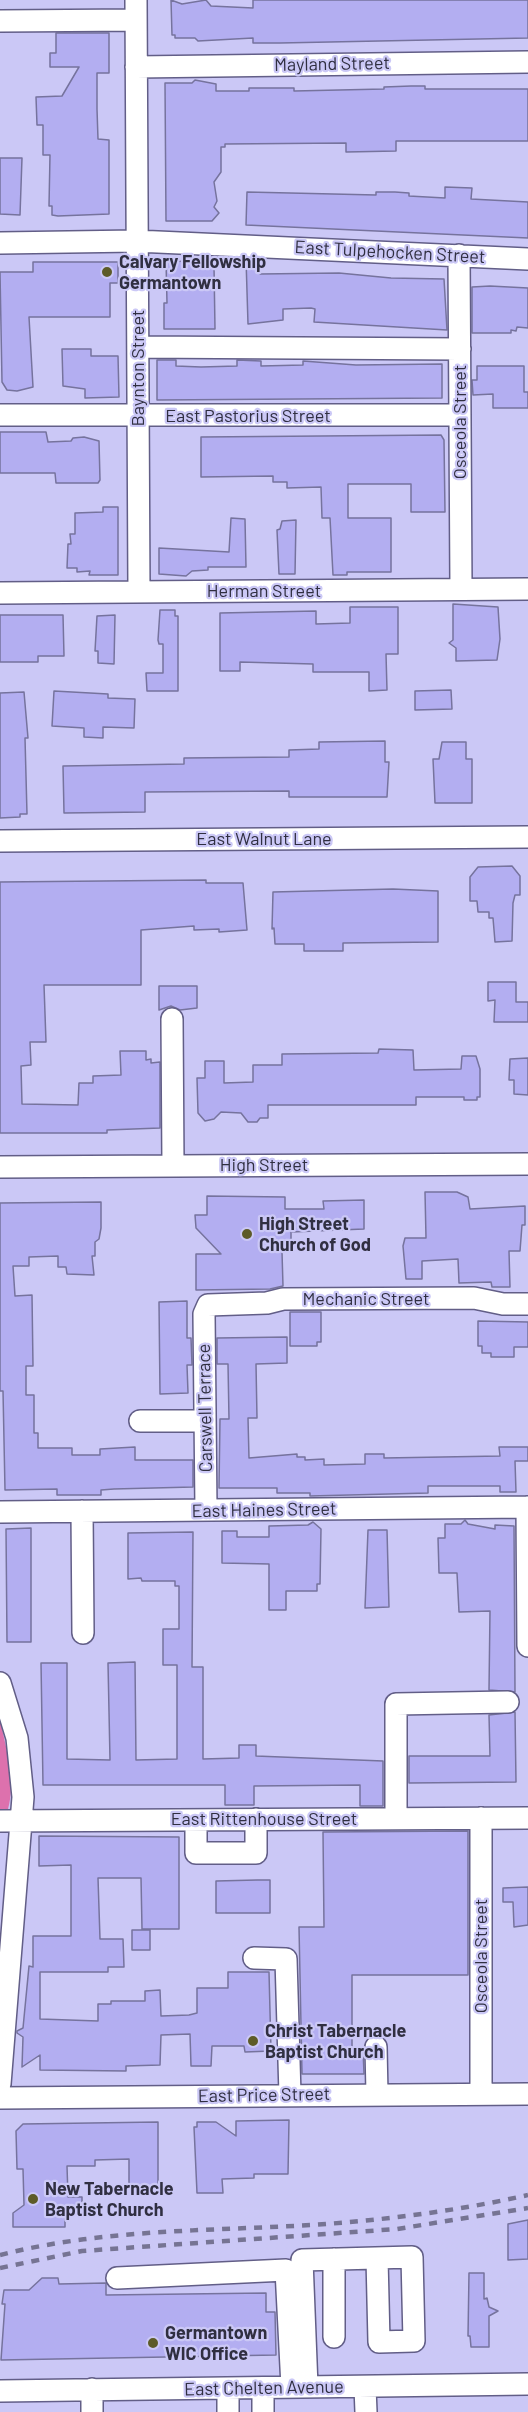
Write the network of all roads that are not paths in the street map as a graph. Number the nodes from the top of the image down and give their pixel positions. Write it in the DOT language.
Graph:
graph roads {
  1 [pos="136,10"];
  2 [pos="0,21"];
  3 [pos="528,62"];
  4 [pos="136,67"];
  5 [pos="136,241"];
  6 [pos="0,243"];
  7 [pos="459,255"];
  8 [pos="528,259"];
  9 [pos="138,347"];
  10 [pos="460,349"];
  11 [pos="0,415"];
  12 [pos="138,415"];
  13 [pos="460,415"];
  14 [pos="461,589"];
  15 [pos="528,589"];
  16 [pos="139,591"];
  17 [pos="0,593"];
  18 [pos="528,837"];
  19 [pos="0,841"];
  20 [pos="172,1019"];
  21 [pos="528,1164"];
  22 [pos="174,1166"];
  23 [pos="0,1167"];
  24 [pos="528,1304"];
  25 [pos="206,1306"];
  26 [pos="205,1420"];
  27 [pos="140,1421"];
  28 [pos="527,1507"];
  29 [pos="206,1510"];
  30 [pos="82,1511"];
  31 [pos="0,1512"];
  32 [pos="82,1633"];
  33 [pos="528,1646"];
  34 [pos="0,1683"];
  35 [pos="508,1702"];
  36 [pos="528,1817"];
  37 [pos="396,1818"];
  38 [pos="481,1818"];
  39 [pos="256,1819"];
  40 [pos="196,1820"];
  41 [pos="0,1821"];
  42 [pos="21,1821"];
  43 [pos="254,1958"];
  44 [pos="376,2047"];
  45 [pos="0,2084"];
  46 [pos="377,2094"];
  47 [pos="482,2094"];
  48 [pos="528,2094"];
  49 [pos="290,2095"];
  50 [pos="0,2098"];
  51 [pos="377,2258"];
  52 [pos="334,2259"];
  53 [pos="117,2278"];
  54 [pos="334,2337"];
  55 [pos="528,2384"];
  56 [pos="365,2386"];
  57 [pos="299,2387"];
  58 [pos="228,2388"];
  59 [pos="263,2388"];
  60 [pos="92,2389"];
  61 [pos="0,2391"];
  62 [pos="92,2412"];
  63 [pos="228,2412"];
  64 [pos="263,2412"];
  65 [pos="366,2412"];
  1 -- 2 [label="street"];
  1 -- 4 [label="street, Baynton Street"];
  3 -- 4 [label="street, Mayland Street"];
  4 -- 5 [label="street, Baynton Street"];
  5 -- 6 [label="street, East Tulpehocken Street"];
  5 -- 7 [label="street, East Tulpehocken Street"];
  5 -- 9 [label="street, Baynton Street"];
  7 -- 8 [label="street, East Tulpehocken Street"];
  7 -- 10 [label="street, Osceola Street"];
  9 -- 10 [label="street"];
  9 -- 12 [label="street, Baynton Street"];
  10 -- 13 [label="street, Osceola Street"];
  11 -- 12 [label="street, East Pastorius Street"];
  12 -- 13 [label="street, East Pastorius Street"];
  12 -- 16 [label="street, Baynton Street"];
  13 -- 14 [label="street, Osceola Street"];
  14 -- 15 [label="street, Herman Street"];
  14 -- 16 [label="street, Herman Street"];
  16 -- 17 [label="street, Herman Street"];
  18 -- 19 [label="street, East Walnut Lane"];
  20 -- 22 [label="street"];
  21 -- 22 [label="street, High Street"];
  22 -- 23 [label="street, High Street"];
  24 -- 25 [label="street, Mechanic Street"];
  25 -- 26 [label="street, Carswell Terrace"];
  26 -- 27 [label="street"];
  26 -- 29 [label="street, Carswell Terrace"];
  28 -- 29 [label="street, East Haines Street"];
  28 -- 33 [label="street"];
  29 -- 30 [label="street, East Haines Street"];
  30 -- 31 [label="street, East Haines Street"];
  30 -- 32 [label="street"];
  34 -- 42 [label="street"];
  35 -- 37 [label="street"];
  36 -- 38 [label="street, East Rittenhouse Street"];
  37 -- 38 [label="street, East Rittenhouse Street"];
  37 -- 39 [label="street, East Rittenhouse Street"];
  38 -- 47 [label="street, Osceola Street"];
  39 -- 40 [label="street, East Rittenhouse Street"];
  39 -- 40 [label="street"];
  40 -- 42 [label="street, East Rittenhouse Street"];
  41 -- 42 [label="street, East Rittenhouse Street"];
  42 -- 45 [label="street"];
  43 -- 49 [label="street"];
  44 -- 46 [label="street"];
  46 -- 47 [label="street, East Price Street"];
  46 -- 49 [label="street, East Price Street"];
  47 -- 48 [label="street, East Price Street"];
  49 -- 50 [label="street, East Price Street"];
  51 -- 52 [label="street"];
  52 -- 54 [label="street"];
  52 -- 57 [label="street"];
  53 -- 57 [label="street"];
  55 -- 56 [label="street, East Chelten Avenue"];
  56 -- 57 [label="street, East Chelten Avenue"];
  56 -- 65 [label="street"];
  57 -- 59 [label="street, East Chelten Avenue"];
  58 -- 59 [label="street, East Chelten Avenue"];
  58 -- 60 [label="street, East Chelten Avenue"];
  58 -- 63 [label="street"];
  59 -- 64 [label="street"];
  60 -- 61 [label="street, East Chelten Avenue"];
  60 -- 62 [label="street"];
}
